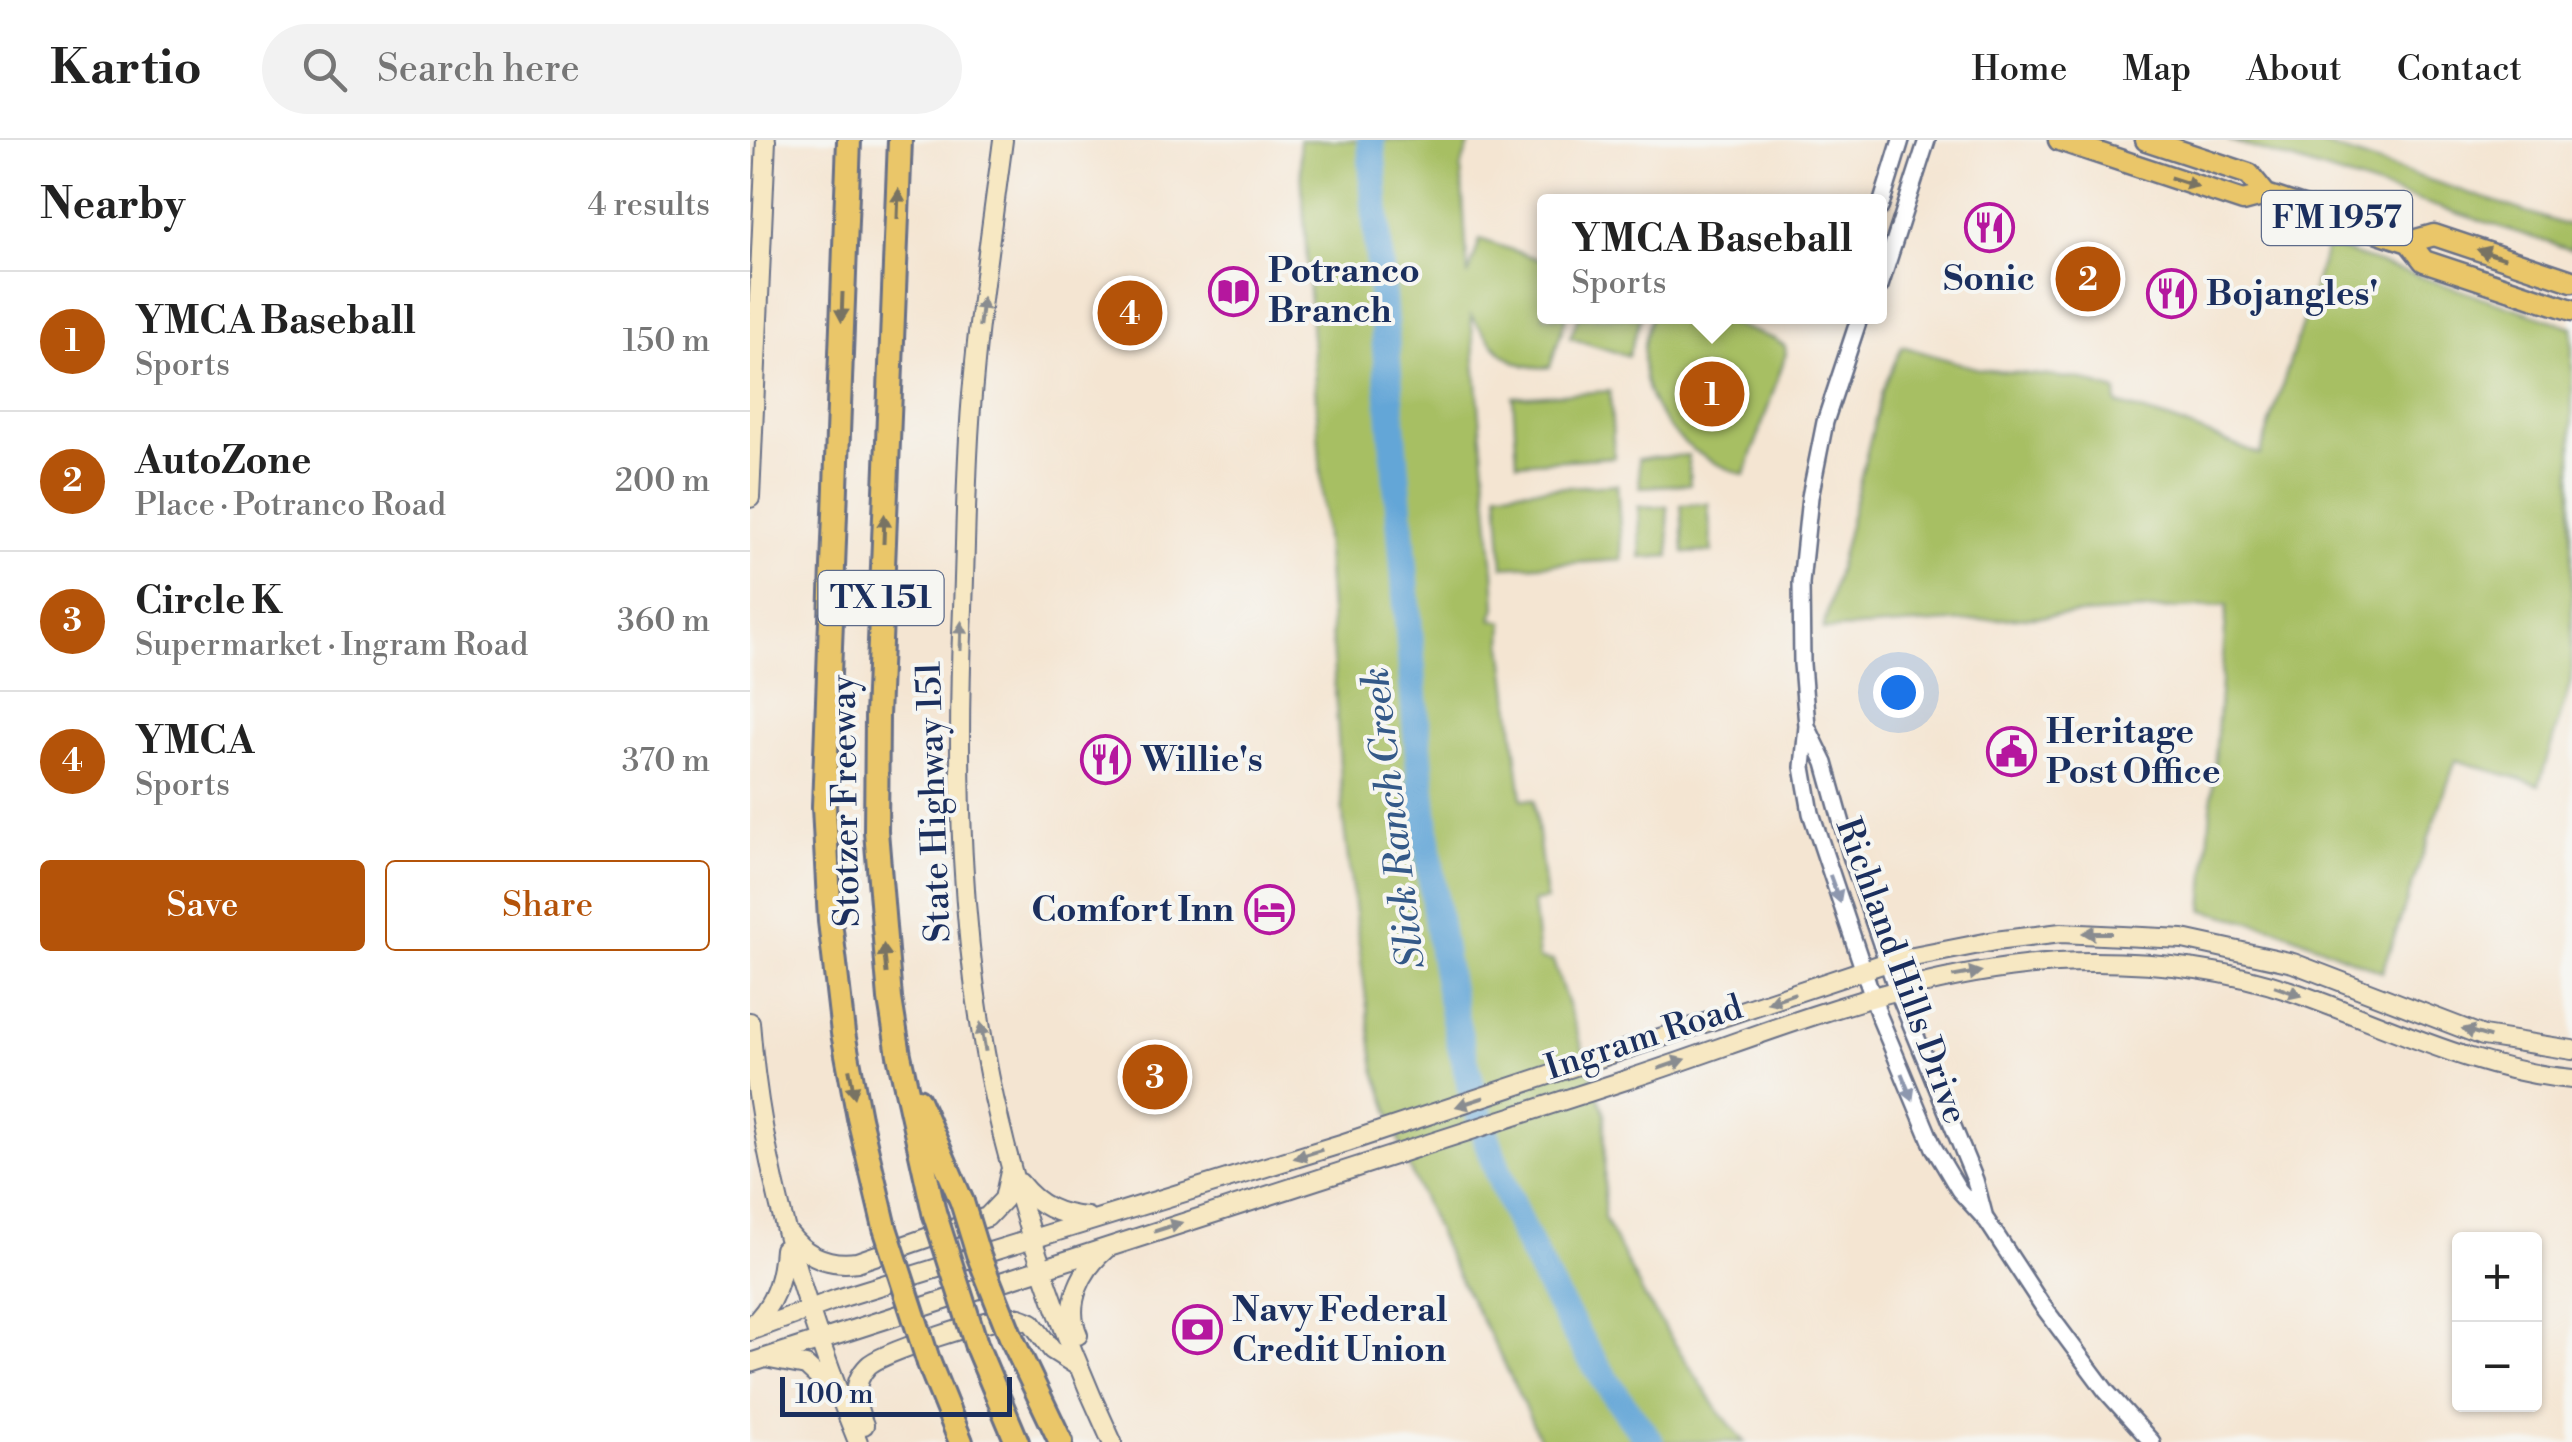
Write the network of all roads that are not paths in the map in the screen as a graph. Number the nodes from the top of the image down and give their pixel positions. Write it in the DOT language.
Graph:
graph roads {
  1 [pos="766,140"];
  2 [pos="850,140"];
  3 [pos="900,140"];
  4 [pos="1003,140"];
  5 [pos="1902,140"];
  6 [pos="1927,140"];
  7 [pos="2059,140"];
  8 [pos="2146,140"];
  9 [pos="1885,194"];
  10 [pos="2266,194"];
  11 [pos="2409,242"];
  12 [pos="1887,264"];
  13 [pos="2572,281"];
  14 [pos="2572,310"];
  15 [pos="1855,324"];
  16 [pos="750,498"];
  17 [pos="1807,726"];
  18 [pos="2136,934"];
  19 [pos="1888,962"];
  20 [pos="2134,963"];
  21 [pos="1864,969"];
  22 [pos="1897,990"];
  23 [pos="1872,996"];
  24 [pos="2426,1016"];
  25 [pos="750,1022"];
  26 [pos="2417,1041"];
  27 [pos="2572,1050"];
  28 [pos="1617,1054"];
  29 [pos="898,1055"];
  30 [pos="2572,1079"];
  31 [pos="1625,1080"];
  32 [pos="1011,1166"];
  33 [pos="1108,1216"];
  34 [pos="1986,1222"];
  35 [pos="783,1224"];
  36 [pos="1032,1239"];
  37 [pos="1110,1245"];
  38 [pos="1043,1269"];
  39 [pos="807,1310"];
  40 [pos="750,1329"];
  41 [pos="818,1342"];
  42 [pos="757,1360"];
  43 [pos="1079,1367"];
  44 [pos="858,1442"];
  45 [pos="961,1442"];
  46 [pos="1017,1442"];
  47 [pos="1062,1442"];
  48 [pos="1112,1442"];
  49 [pos="2152,1442"];
  1 -- 16 [label="main road"];
  2 -- 45 [label="highway, Stotzer Freeway / TX 151, one-way, bridge"];
  29 -- 3 [label="highway, Stotzer Freeway / TX 151, one-way"];
  32 -- 4 [label="main road, State Highway 151, one-way"];
  5 -- 9 [label="street"];
  6 -- 12 [label="street"];
  7 -- 10 [label="main road, FM 1957, one-way"];
  8 -- 10 [label="main road, FM 1957"];
  10 -- 11 [label="main road, FM 1957"];
  13 -- 11 [label="main road, FM 1957, one-way"];
  11 -- 14 [label="main road, FM 1957"];
  15 -- 17 [label="street, Richland Hills Drive"];
  17 -- 19 [label="street, Richland Hills Drive"];
  17 -- 21 [label="street, Richland Hills Drive, one-way"];
  18 -- 19 [label="main road, Ingram Road, one-way"];
  18 -- 20 [label="main road"];
  18 -- 24 [label="main road, Ingram Road"];
  19 -- 21 [label="main road, Ingram Road"];
  19 -- 22 [label="street, Richland Hills Drive"];
  22 -- 20 [label="main road, Ingram Road, one-way"];
  20 -- 26 [label="main road, Ingram Road, one-way"];
  21 -- 23 [label="street, Richland Hills Drive"];
  21 -- 28 [label="main road, Ingram Road, one-way"];
  22 -- 23 [label="main road, Ingram Road"];
  22 -- 34 [label="street, Richland Hills Drive"];
  31 -- 23 [label="main road, Ingram Road, one-way"];
  23 -- 34 [label="street, Richland Hills Drive, one-way"];
  24 -- 26 [label="main road"];
  27 -- 24 [label="main road, Ingram Road, one-way"];
  25 -- 35 [label="main road"];
  26 -- 30 [label="main road, Ingram Road"];
  28 -- 31 [label="main road"];
  28 -- 33 [label="main road, Ingram Road, one-way"];
  29 -- 46 [label="highway, Stotzer Freeway / TX 151, bridge"];
  29 -- 47 [label="highway, bridge"];
  37 -- 31 [label="main road, Ingram Road, one-way"];
  32 -- 33 [label="main road"];
  32 -- 35 [label="main road"];
  32 -- 36 [label="main road, State Highway 151"];
  33 -- 36 [label="main road, Ingram Road"];
  34 -- 49 [label="street, Richland Hills Drive"];
  35 -- 39 [label="main road"];
  35 -- 40 [label="main road"];
  36 -- 38 [label="main road, State Highway 151"];
  36 -- 39 [label="main road, Ingram Road"];
  37 -- 38 [label="main road, Ingram Road"];
  37 -- 43 [label="main road"];
  38 -- 41 [label="main road, Ingram Road"];
  38 -- 43 [label="main road, State Highway 151"];
  39 -- 40 [label="main road, Ingram Road"];
  39 -- 41 [label="main road"];
  41 -- 42 [label="main road, Ingram Road"];
  41 -- 44 [label="main road"];
  42 -- 44 [label="main road"];
  43 -- 44 [label="main road"];
  43 -- 48 [label="main road, State Highway 151"];
}
